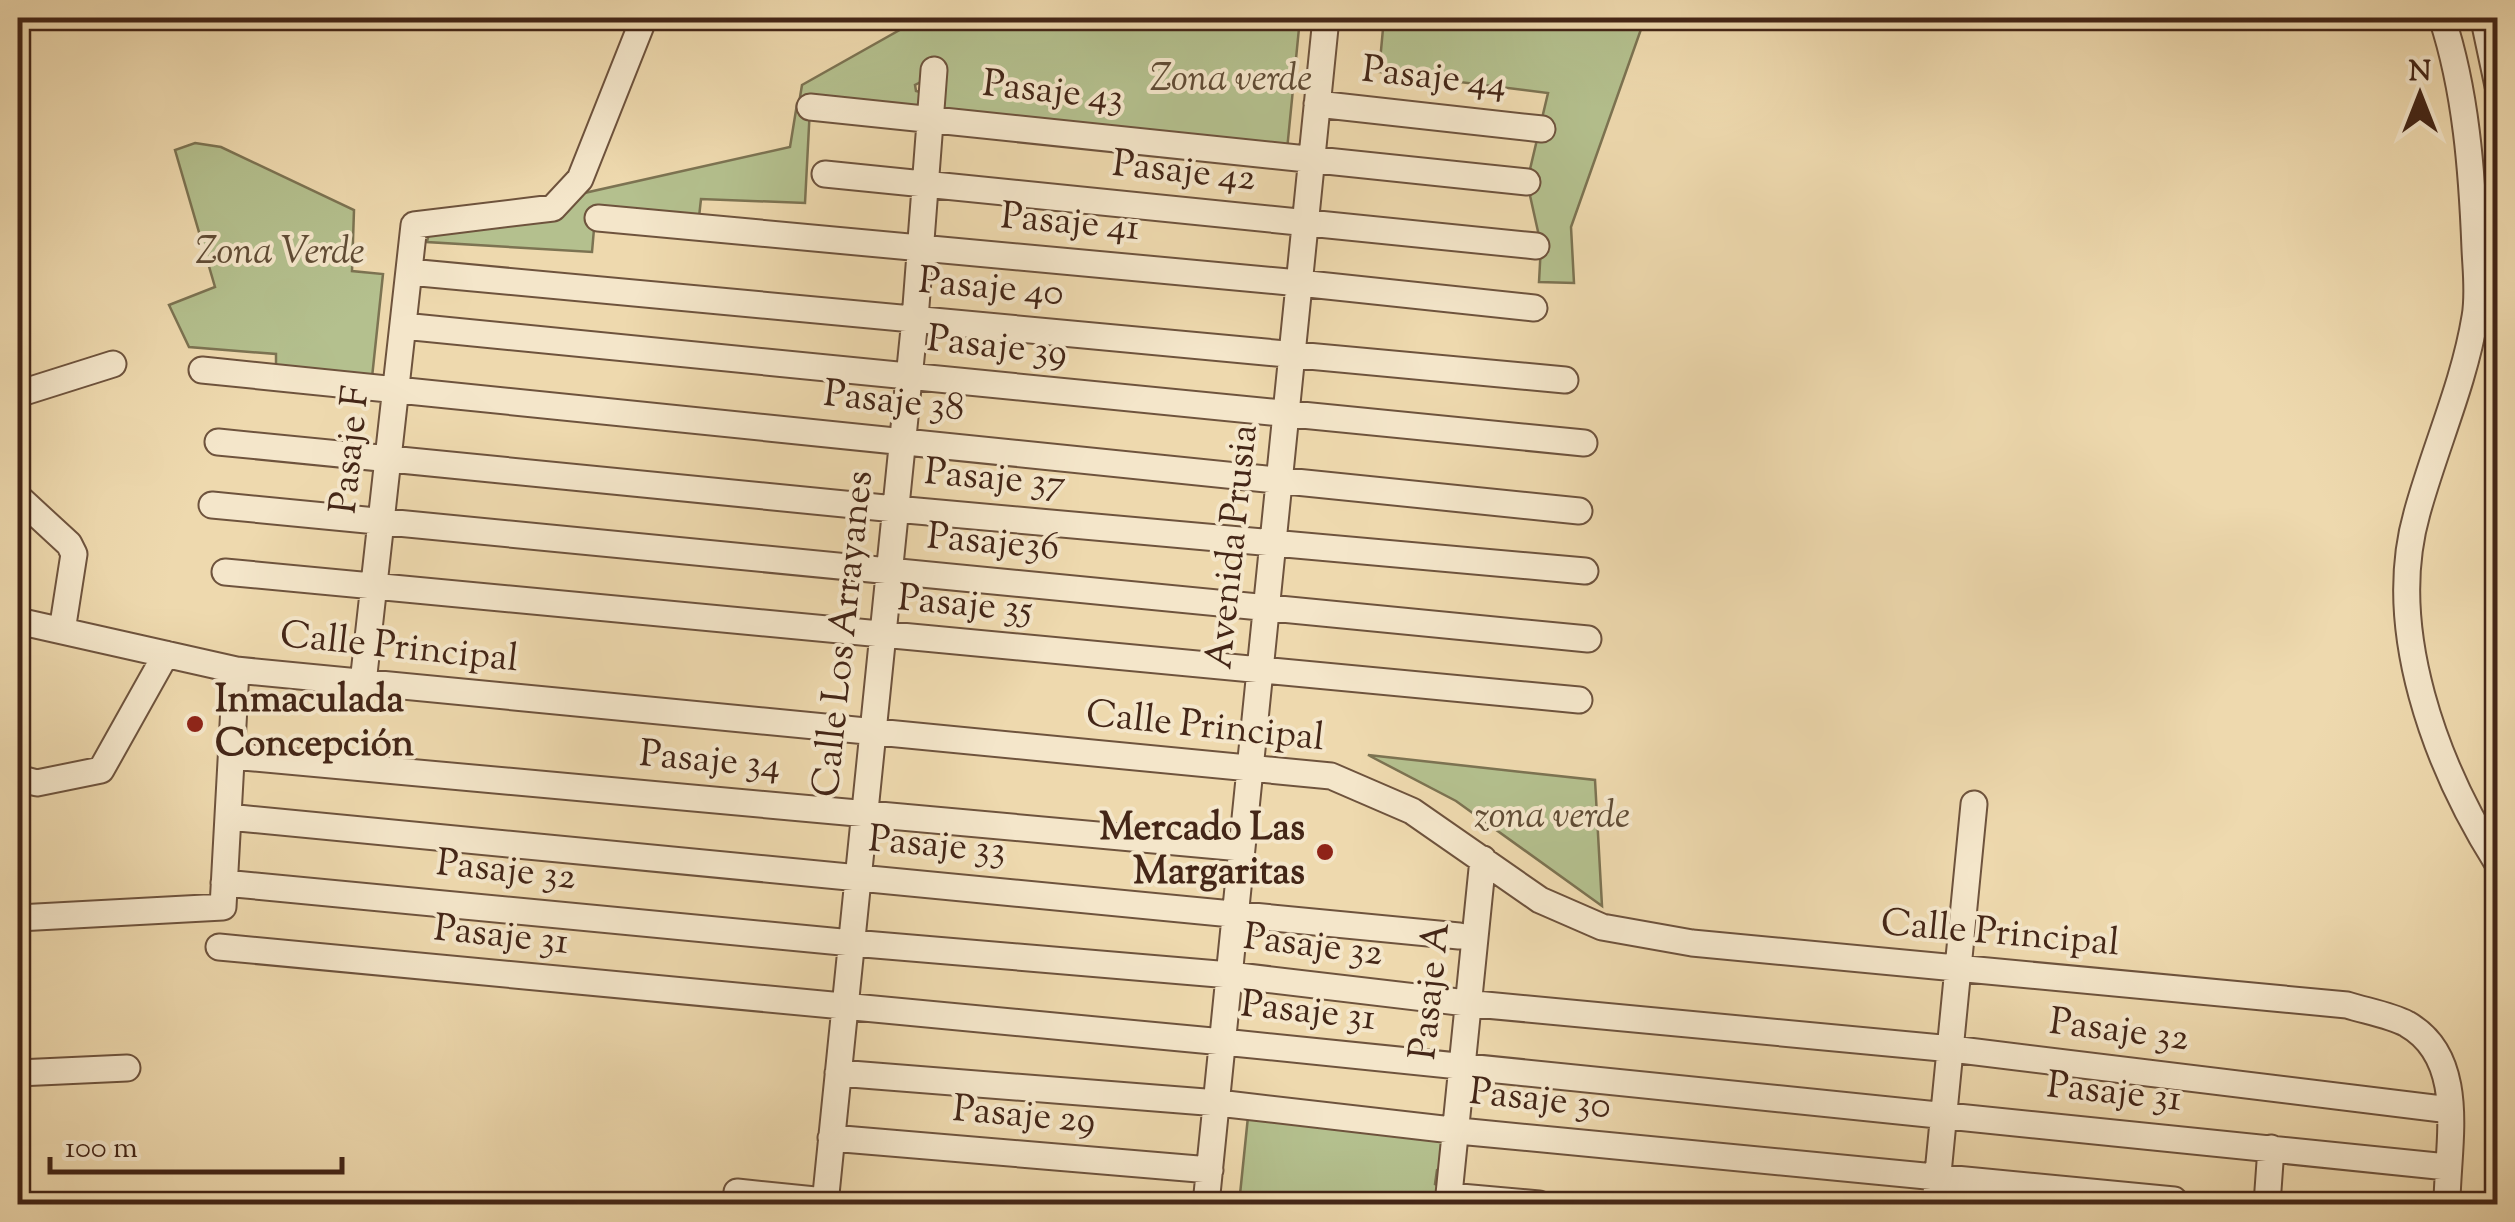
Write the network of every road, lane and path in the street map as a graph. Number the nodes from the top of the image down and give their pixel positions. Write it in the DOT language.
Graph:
graph roads {
  1 [pos="644,18"];
  2 [pos="1326,18"];
  3 [pos="2491,23"];
  4 [pos="2444,24"];
  5 [pos="934,70"];
  6 [pos="2498,86"];
  7 [pos="1317,104"];
  8 [pos="810,107"];
  9 [pos="930,118"];
  10 [pos="1542,129"];
  11 [pos="1312,158"];
  12 [pos="825,174"];
  13 [pos="1527,182"];
  14 [pos="926,184"];
  15 [pos="598,218"];
  16 [pos="1305,222"];
  17 [pos="1536,246"];
  18 [pos="921,248"];
  19 [pos="409,272"];
  20 [pos="1299,282"];
  21 [pos="1534,308"];
  22 [pos="915,319"];
  23 [pos="403,326"];
  24 [pos="1292,354"];
  25 [pos="113,364"];
  26 [pos="202,370"];
  27 [pos="908,377"];
  28 [pos="1565,380"];
  29 [pos="396,390"];
  30 [pos="18,394"];
  31 [pos="1286,413"];
  32 [pos="218,442"];
  33 [pos="902,442"];
  34 [pos="1584,443"];
  35 [pos="388,458"];
  36 [pos="1279,480"];
  37 [pos="18,497"];
  38 [pos="212,505"];
  39 [pos="895,509"];
  40 [pos="1579,511"];
  41 [pos="382,521"];
  42 [pos="1272,541"];
  43 [pos="1586,571"];
  44 [pos="226,572"];
  45 [pos="887,572"];
  46 [pos="374,586"];
  47 [pos="1266,607"];
  48 [pos="18,621"];
  49 [pos="62,631"];
  50 [pos="882,636"];
  51 [pos="1588,638"];
  52 [pos="166,654"];
  53 [pos="236,670"];
  54 [pos="1260,670"];
  55 [pos="363,683"];
  56 [pos="1579,700"];
  57 [pos="873,733"];
  58 [pos="232,756"];
  59 [pos="1249,769"];
  60 [pos="18,778"];
  61 [pos="1974,804"];
  62 [pos="865,814"];
  63 [pos="228,817"];
  64 [pos="2488,832"];
  65 [pos="1241,848"];
  66 [pos="1483,859"];
  67 [pos="2498,864"];
  68 [pos="858,878"];
  69 [pos="224,883"];
  70 [pos="1235,912"];
  71 [pos="18,918"];
  72 [pos="1459,936"];
  73 [pos="852,943"];
  74 [pos="219,947"];
  75 [pos="1960,970"];
  76 [pos="1230,975"];
  77 [pos="1468,1003"];
  78 [pos="845,1008"];
  79 [pos="1223,1042"];
  80 [pos="1952,1049"];
  81 [pos="1462,1067"];
  82 [pos="126,1068"];
  83 [pos="838,1073"];
  84 [pos="18,1074"];
  85 [pos="1218,1103"];
  86 [pos="2450,1110"];
  87 [pos="1944,1114"];
  88 [pos="1455,1130"];
  89 [pos="832,1138"];
  90 [pos="2272,1148"];
  91 [pos="2448,1167"];
  92 [pos="1210,1170"];
  93 [pos="1938,1176"];
  94 [pos="738,1192"];
  95 [pos="1449,1200"];
  96 [pos="2174,1200"];
  97 [pos="825,1203"];
  98 [pos="1206,1204"];
  99 [pos="1540,1204"];
  100 [pos="1935,1204"];
  101 [pos="2267,1204"];
  102 [pos="2448,1204"];
  1 -- 19 [label="street, Pasaje F"];
  2 -- 7 [label="street, Avenida Prusia"];
  3 -- 4 [label="street"];
  3 -- 6 [label="street"];
  4 -- 64 [label="street"];
  5 -- 9 [label="street, Calle Los Arrayanes"];
  7 -- 10 [label="street, Pasaje 44"];
  7 -- 11 [label="street, Avenida Prusia"];
  8 -- 9 [label="street, Pasaje 43"];
  9 -- 11 [label="street, Pasaje 43"];
  9 -- 14 [label="street, Calle Los Arrayanes"];
  11 -- 13 [label="street, Pasaje 43"];
  11 -- 16 [label="street, Avenida Prusia"];
  12 -- 14 [label="street, Pasaje 42"];
  14 -- 16 [label="street, Pasaje 42"];
  14 -- 18 [label="street, Calle Los Arrayanes"];
  15 -- 18 [label="street, Pasaje 41"];
  16 -- 17 [label="street, Pasaje 42"];
  16 -- 20 [label="street, Avenida Prusia"];
  18 -- 20 [label="street, Pasaje 41"];
  18 -- 22 [label="street, Calle Los Arrayanes"];
  19 -- 22 [label="street, Pasaje 40"];
  19 -- 23 [label="street, Pasaje F"];
  20 -- 21 [label="street, Pasaje 41"];
  20 -- 24 [label="street, Avenida Prusia"];
  22 -- 24 [label="street, Pasaje 40"];
  22 -- 27 [label="street, Calle Los Arrayanes"];
  23 -- 27 [label="street, Pasaje 39"];
  23 -- 29 [label="street, Pasaje F"];
  24 -- 28 [label="street, Pasaje 40"];
  24 -- 31 [label="street, Avenida Prusia"];
  25 -- 30 [label="street"];
  26 -- 29 [label="street, Pasaje 38"];
  27 -- 31 [label="street, Pasaje 39"];
  27 -- 33 [label="street, Calle Los Arrayanes"];
  29 -- 33 [label="street, Pasaje 38"];
  29 -- 35 [label="street, Pasaje F"];
  31 -- 34 [label="street, Pasaje 39"];
  31 -- 36 [label="street, Avenida Prusia"];
  32 -- 35 [label="street, Pasaje 37"];
  33 -- 36 [label="street, Pasaje 38"];
  33 -- 39 [label="street, Calle Los Arrayanes"];
  35 -- 39 [label="street, Pasaje 37"];
  35 -- 41 [label="street, Pasaje F"];
  36 -- 40 [label="street, Pasaje 38"];
  36 -- 42 [label="street, Avenida Prusia"];
  37 -- 49 [label="street"];
  38 -- 41 [label="street, Pasaje36"];
  39 -- 42 [label="street, Pasaje 37"];
  39 -- 45 [label="street, Calle Los Arrayanes"];
  41 -- 45 [label="street, Pasaje36"];
  41 -- 46 [label="street, Pasaje F"];
  42 -- 43 [label="street, Pasaje 37"];
  42 -- 47 [label="street, Avenida Prusia"];
  44 -- 46 [label="street, Pasaje 35"];
  45 -- 47 [label="street, Pasaje36"];
  45 -- 50 [label="street, Calle Los Arrayanes"];
  46 -- 50 [label="street, Pasaje 35"];
  46 -- 55 [label="street, Pasaje F"];
  47 -- 51 [label="street, Pasaje36"];
  47 -- 54 [label="street, Avenida Prusia"];
  48 -- 49 [label="street, Calle Principal"];
  49 -- 52 [label="street, Calle Principal"];
  50 -- 54 [label="street, Pasaje 35"];
  50 -- 57 [label="street, Calle Los Arrayanes"];
  52 -- 53 [label="street, Calle Principal"];
  52 -- 60 [label="street"];
  53 -- 55 [label="street, Calle Principal"];
  53 -- 58 [label="street"];
  54 -- 56 [label="street, Pasaje 35"];
  54 -- 59 [label="street, Avenida Prusia"];
  55 -- 57 [label="street, Calle Principal"];
  57 -- 59 [label="street, Calle Principal"];
  57 -- 62 [label="street, Calle Los Arrayanes"];
  58 -- 62 [label="street, Pasaje 34"];
  58 -- 63 [label="street"];
  59 -- 65 [label="street, Avenida Prusia"];
  59 -- 66 [label="street, Calle Principal"];
  61 -- 75 [label="street"];
  62 -- 65 [label="street, Pasaje 34"];
  62 -- 68 [label="street, Calle Los Arrayanes"];
  63 -- 68 [label="street, Pasaje 33"];
  63 -- 69 [label="street"];
  64 -- 67 [label="street"];
  65 -- 70 [label="street, Avenida Prusia"];
  66 -- 75 [label="street, Calle Principal"];
  66 -- 77 [label="street, Pasaje A"];
  68 -- 70 [label="street, Pasaje 33"];
  68 -- 73 [label="street, Calle Los Arrayanes"];
  69 -- 71 [label="street"];
  69 -- 73 [label="street, Pasaje 32"];
  70 -- 72 [label="street, Pasaje 33"];
  70 -- 76 [label="street, Avenida Prusia"];
  73 -- 76 [label="street, Pasaje 32"];
  73 -- 78 [label="street, Calle Los Arrayanes"];
  74 -- 78 [label="street, Pasaje 31"];
  75 -- 80 [label="street"];
  75 -- 86 [label="street, Calle Principal"];
  76 -- 77 [label="street, Pasaje 32"];
  76 -- 79 [label="street, Avenida Prusia"];
  77 -- 80 [label="street, Pasaje 32"];
  77 -- 81 [label="street, Pasaje A"];
  78 -- 79 [label="street, Pasaje 31"];
  78 -- 83 [label="street, Calle Los Arrayanes"];
  79 -- 81 [label="street, Pasaje 31"];
  79 -- 85 [label="street, Avenida Prusia"];
  80 -- 86 [label="street, Pasaje 32"];
  80 -- 87 [label="street"];
  81 -- 87 [label="street, Pasaje 31"];
  81 -- 88 [label="street, Pasaje A"];
  82 -- 84 [label="street"];
  83 -- 85 [label="street, Pasaje 30"];
  83 -- 89 [label="street, Calle Los Arrayanes"];
  85 -- 88 [label="street, Pasaje 30"];
  85 -- 92 [label="street, Avenida Prusia"];
  86 -- 91 [label="street, Calle Principal"];
  87 -- 90 [label="street, Pasaje 31"];
  87 -- 93 [label="street"];
  88 -- 93 [label="street, Pasaje 30"];
  88 -- 95 [label="street, Pasaje A"];
  89 -- 92 [label="street, Pasaje 29"];
  89 -- 97 [label="street, Calle Los Arrayanes"];
  90 -- 91 [label="street, Pasaje 31"];
  90 -- 101 [label="street"];
  91 -- 102 [label="street, Calle Principal"];
  92 -- 98 [label="street, Avenida Prusia"];
  93 -- 96 [label="street, Pasaje 30"];
  93 -- 100 [label="street"];
  94 -- 97 [label="street"];
  95 -- 99 [label="street"];
}
